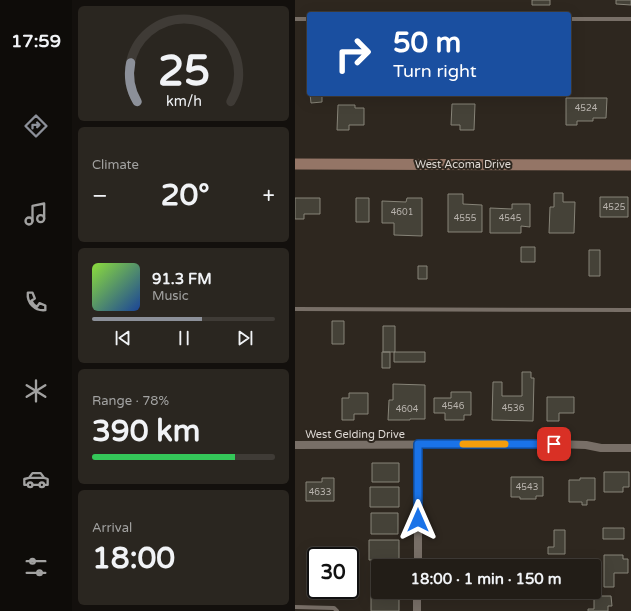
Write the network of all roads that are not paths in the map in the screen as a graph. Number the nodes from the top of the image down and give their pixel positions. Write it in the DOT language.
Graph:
graph roads {
  1 [pos="295,19"];
  2 [pos="307,19"];
  3 [pos="571,19"];
  4 [pos="631,19"];
  5 [pos="295,164"];
  6 [pos="631,165"];
  7 [pos="295,309"];
  8 [pos="631,310"];
  9 [pos="418,444"];
  10 [pos="295,445"];
  11 [pos="631,448"];
  12 [pos="417,559"];
  13 [pos="417,599"];
  14 [pos="295,607"];
  15 [pos="337,611"];
  16 [pos="417,611"];
  1 -- 2 [label="lane"];
  3 -- 4 [label="lane"];
  5 -- 6 [label="street, West Acoma Drive"];
  7 -- 8 [label="lane"];
  9 -- 10 [label="street, West Gelding Drive"];
  9 -- 11 [label="street, West Gelding Drive"];
  9 -- 12 [label="street"];
  13 -- 16 [label="street"];
  14 -- 15 [label="lane"];
}
